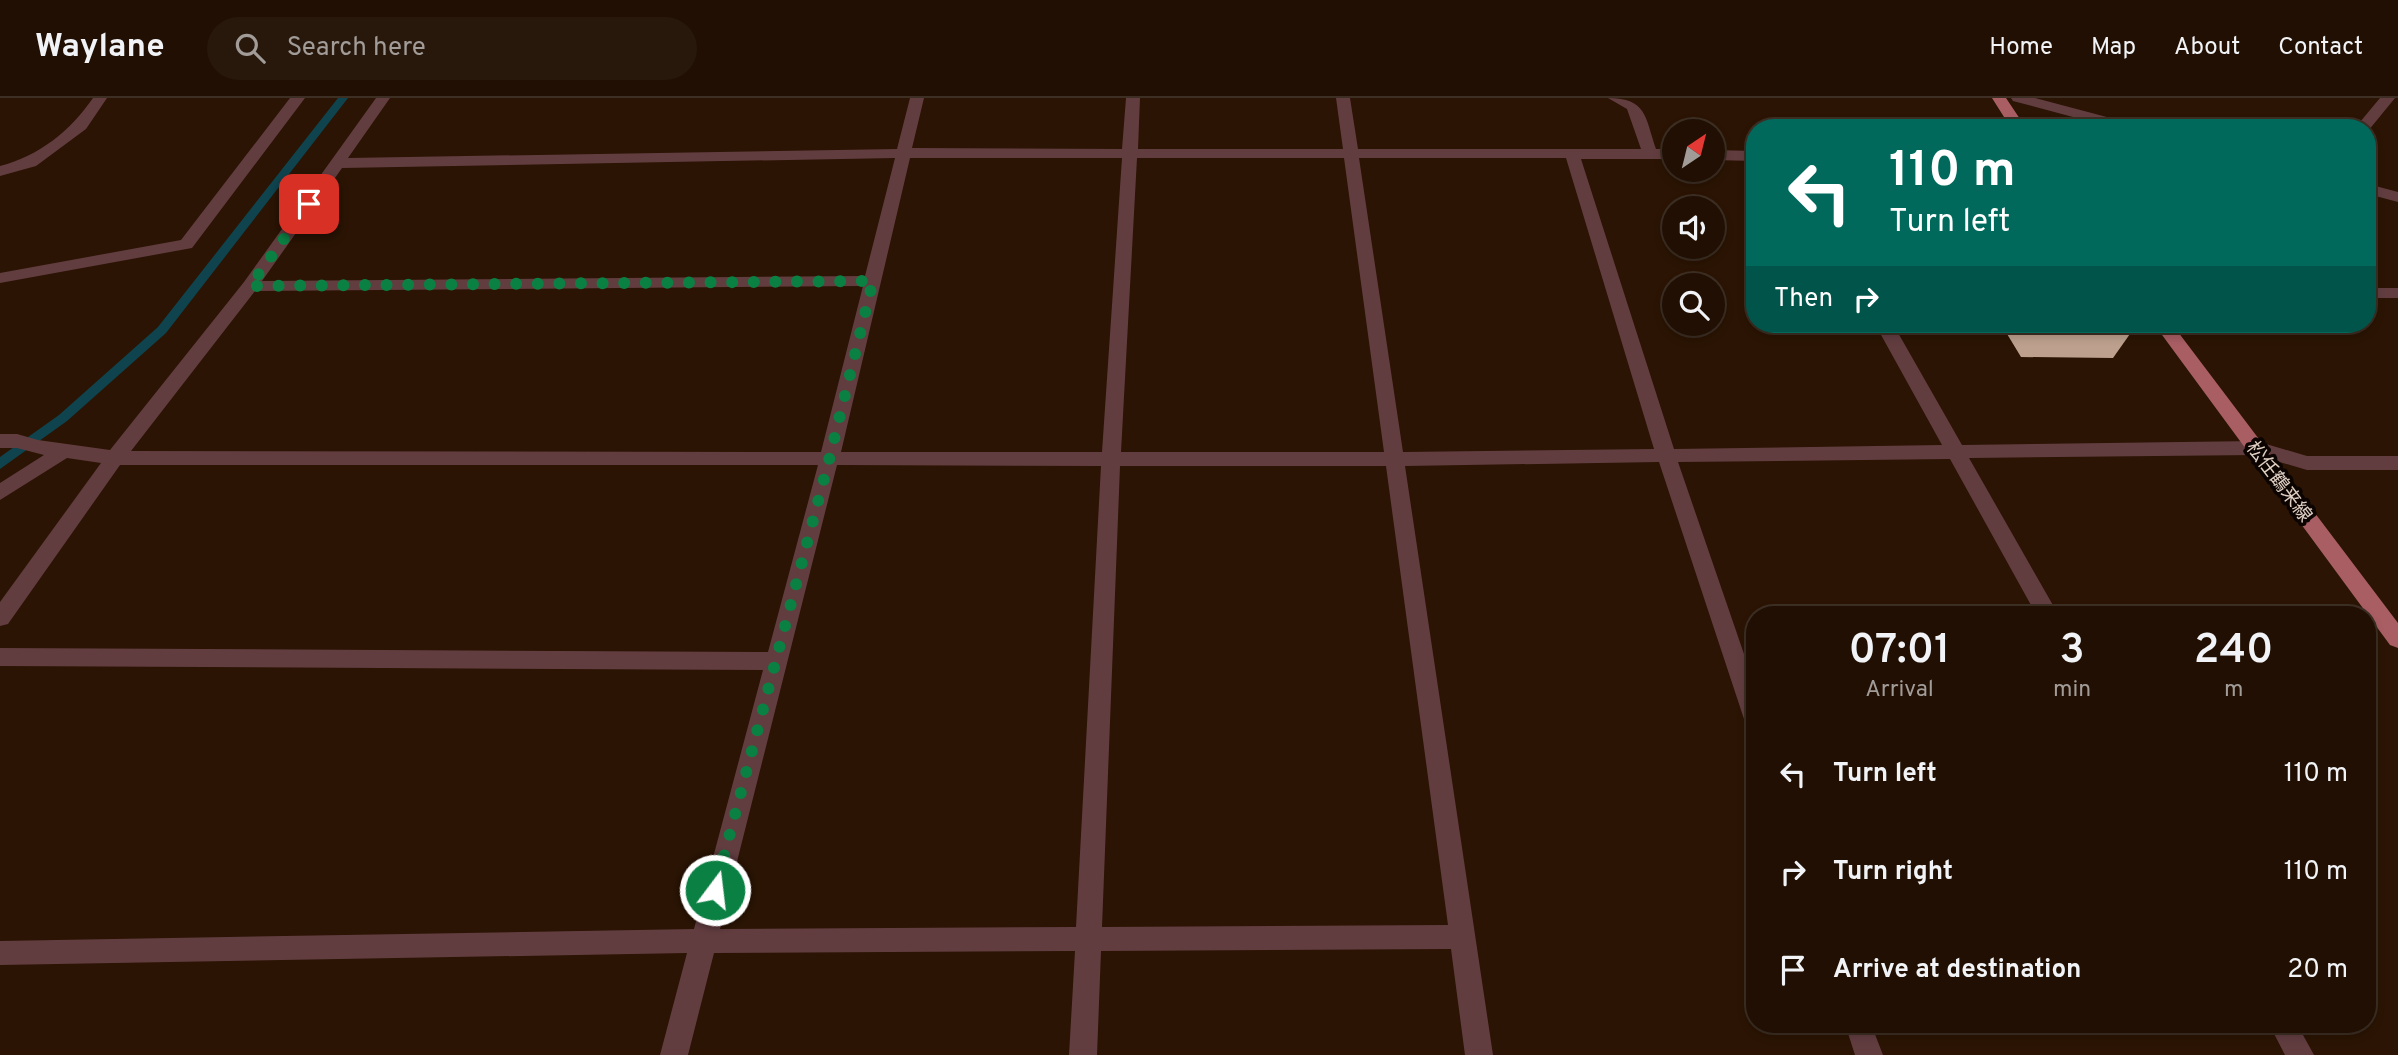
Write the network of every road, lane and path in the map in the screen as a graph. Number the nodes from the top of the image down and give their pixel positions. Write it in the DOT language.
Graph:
graph roads {
  1 [pos="100,98"];
  2 [pos="298,98"];
  3 [pos="383,98"];
  4 [pos="917,98"];
  5 [pos="1133,98"];
  6 [pos="1343,98"];
  7 [pos="1615,98"];
  8 [pos="1999,98"];
  9 [pos="2018,98"];
  10 [pos="2388,98"];
  11 [pos="2013,119"];
  12 [pos="2098,119"];
  13 [pos="2370,119"];
  14 [pos="904,153"];
  15 [pos="1131,153"];
  16 [pos="1349,154"];
  17 [pos="1572,154"];
  18 [pos="1650,154"];
  19 [pos="1662,154"];
  20 [pos="1726,155"];
  21 [pos="1746,156"];
  22 [pos="31,163"];
  23 [pos="338,163"];
  24 [pos="0,171"];
  25 [pos="0,184"];
  26 [pos="2376,191"];
  27 [pos="2398,197"];
  28 [pos="0,278"];
  29 [pos="873,281"];
  30 [pos="250,286"];
  31 [pos="2376,293"];
  32 [pos="2398,293"];
  33 [pos="1889,333"];
  34 [pos="2171,333"];
  35 [pos="9,441"];
  36 [pos="2256,448"];
  37 [pos="65,450"];
  38 [pos="1955,454"];
  39 [pos="1666,455"];
  40 [pos="115,458"];
  41 [pos="1393,459"];
  42 [pos="829,460"];
  43 [pos="1111,460"];
  44 [pos="2398,463"];
  45 [pos="0,493"];
  46 [pos="2042,606"];
  47 [pos="2374,606"];
  48 [pos="2376,609"];
  49 [pos="0,618"];
  50 [pos="2397,637"];
  51 [pos="0,657"];
  52 [pos="776,661"];
  53 [pos="1746,692"];
  54 [pos="1462,937"];
  55 [pos="1089,938"];
  56 [pos="702,941"];
  57 [pos="0,953"];
  58 [pos="1861,1033"];
  59 [pos="2287,1033"];
  60 [pos="674,1055"];
  61 [pos="1083,1055"];
  62 [pos="1479,1055"];
  63 [pos="1869,1055"];
  64 [pos="2300,1055"];
  1 -- 22 [label="street"];
  2 -- 28 [label="street"];
  3 -- 23 [label="street"];
  4 -- 14 [label="street"];
  5 -- 15 [label="street"];
  6 -- 16 [label="street"];
  7 -- 18 [label="street"];
  8 -- 11 [label="main road"];
  9 -- 12 [label="street"];
  10 -- 13 [label="street"];
  14 -- 15 [label="street"];
  14 -- 23 [label="street"];
  14 -- 29 [label="street"];
  15 -- 16 [label="street"];
  15 -- 43 [label="street"];
  16 -- 17 [label="street"];
  16 -- 41 [label="street"];
  17 -- 18 [label="street"];
  17 -- 39 [label="street"];
  18 -- 19 [label="street"];
  20 -- 21 [label="street"];
  22 -- 24 [label="street"];
  22 -- 25 [label="street"];
  23 -- 30 [label="street"];
  26 -- 27 [label="street"];
  29 -- 30 [label="street"];
  29 -- 42 [label="street"];
  30 -- 40 [label="street"];
  31 -- 32 [label="street"];
  33 -- 38 [label="street"];
  34 -- 36 [label="main road, 松任鶴来線"];
  35 -- 37 [label="street"];
  36 -- 38 [label="street"];
  36 -- 44 [label="street"];
  36 -- 47 [label="main road, 松任鶴来線"];
  37 -- 40 [label="street"];
  37 -- 45 [label="street"];
  38 -- 39 [label="street"];
  38 -- 46 [label="street"];
  39 -- 41 [label="street"];
  39 -- 53 [label="street"];
  40 -- 42 [label="street"];
  40 -- 49 [label="street"];
  41 -- 43 [label="street"];
  41 -- 54 [label="street"];
  42 -- 43 [label="street"];
  42 -- 52 [label="street"];
  43 -- 55 [label="street"];
  48 -- 50 [label="main road, 松任鶴来線"];
  51 -- 52 [label="street"];
  52 -- 56 [label="street"];
  54 -- 55 [label="street"];
  54 -- 62 [label="street"];
  55 -- 56 [label="street"];
  55 -- 61 [label="street"];
  56 -- 57 [label="street"];
  56 -- 60 [label="street"];
  58 -- 63 [label="street"];
  59 -- 64 [label="street"];
}
